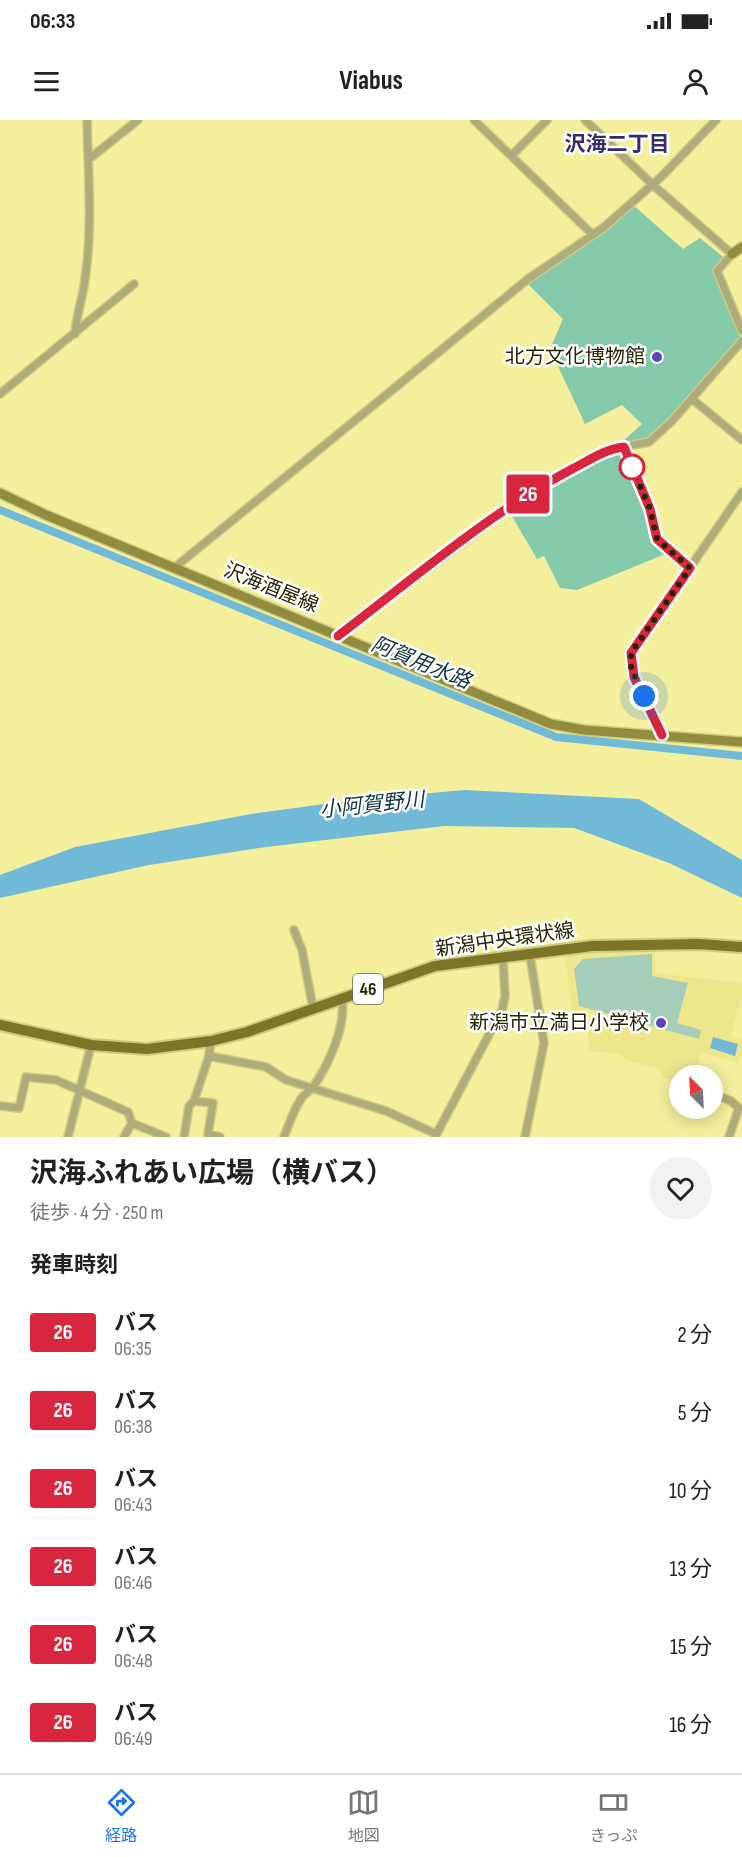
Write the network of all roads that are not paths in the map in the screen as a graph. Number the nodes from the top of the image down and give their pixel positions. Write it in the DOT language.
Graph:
graph roads {
  1 [pos="87,120"];
  2 [pos="138,120"];
  3 [pos="474,120"];
  4 [pos="548,120"];
  5 [pos="585,120"];
  6 [pos="716,120"];
  7 [pos="511,156"];
  8 [pos="89,159"];
  9 [pos="652,185"];
  10 [pos="593,235"];
  11 [pos="742,247"];
  12 [pos="732,254"];
  13 [pos="134,284"];
  14 [pos="742,331"];
  15 [pos="75,334"];
  16 [pos="742,341"];
  17 [pos="0,394"];
  18 [pos="692,399"];
  19 [pos="742,440"];
  20 [pos="624,447"];
  21 [pos="563,474"];
  22 [pos="742,492"];
  23 [pos="0,493"];
  24 [pos="174,568"];
  25 [pos="690,568"];
  26 [pos="338,636"];
  27 [pos="662,735"];
  28 [pos="742,742"];
  29 [pos="294,930"];
  30 [pos="742,947"];
  31 [pos="530,956"];
  32 [pos="503,958"];
  33 [pos="342,999"];
  34 [pos="313,1008"];
  35 [pos="0,1025"];
  36 [pos="211,1041"];
  37 [pos="91,1045"];
  38 [pos="209,1056"];
  39 [pos="312,1088"];
  40 [pos="78,1092"];
  41 [pos="723,1098"];
  42 [pos="194,1101"];
  43 [pos="0,1106"];
  44 [pos="132,1123"];
  45 [pos="733,1129"];
  46 [pos="742,1133"];
  47 [pos="435,1135"];
  48 [pos="68,1137"];
  49 [pos="124,1137"];
  50 [pos="166,1137"];
  51 [pos="184,1137"];
  52 [pos="220,1137"];
  53 [pos="284,1137"];
  54 [pos="525,1137"];
  55 [pos="729,1137"];
  1 -- 8 [label="street"];
  2 -- 8 [label="street"];
  3 -- 7 [label="street"];
  4 -- 7 [label="street"];
  5 -- 9 [label="street"];
  6 -- 9 [label="street"];
  7 -- 10 [label="street"];
  8 -- 15 [label="street"];
  9 -- 10 [label="street"];
  9 -- 12 [label="street"];
  10 -- 24 [label="street"];
  11 -- 12 [label="main road"];
  12 -- 14 [label="street"];
  13 -- 15 [label="street"];
  15 -- 17 [label="street"];
  16 -- 18 [label="street"];
  18 -- 19 [label="street"];
  18 -- 20 [label="street"];
  20 -- 21 [label="street"];
  20 -- 25 [label="street"];
  21 -- 26 [label="street"];
  22 -- 25 [label="street"];
  23 -- 24 [label="main road, 沢海酒屋線"];
  24 -- 26 [label="main road, 沢海酒屋線"];
  25 -- 27 [label="street"];
  26 -- 27 [label="main road, 沢海酒屋線"];
  27 -- 28 [label="main road, 沢海酒屋線"];
  29 -- 34 [label="street"];
  30 -- 31 [label="main road, 新潟中央環状線 / 46"];
  31 -- 32 [label="main road, 新潟中央環状線 / 46"];
  31 -- 54 [label="street"];
  32 -- 33 [label="main road, 新潟中央環状線 / 46"];
  32 -- 47 [label="street"];
  33 -- 34 [label="main road, 新潟中央環状線 / 46"];
  33 -- 39 [label="street"];
  34 -- 36 [label="main road, 新潟中央環状線 / 46"];
  35 -- 37 [label="main road, 新潟中央環状線 / 46"];
  36 -- 37 [label="main road, 新潟中央環状線 / 46"];
  36 -- 38 [label="street"];
  37 -- 40 [label="street"];
  38 -- 39 [label="street"];
  38 -- 42 [label="street"];
  39 -- 47 [label="street"];
  39 -- 53 [label="street"];
  40 -- 43 [label="street"];
  40 -- 44 [label="street"];
  40 -- 48 [label="street"];
  41 -- 45 [label="street"];
  42 -- 51 [label="street"];
  42 -- 52 [label="street"];
  44 -- 49 [label="street"];
  44 -- 50 [label="street"];
  45 -- 46 [label="street"];
  45 -- 55 [label="street"];
}
